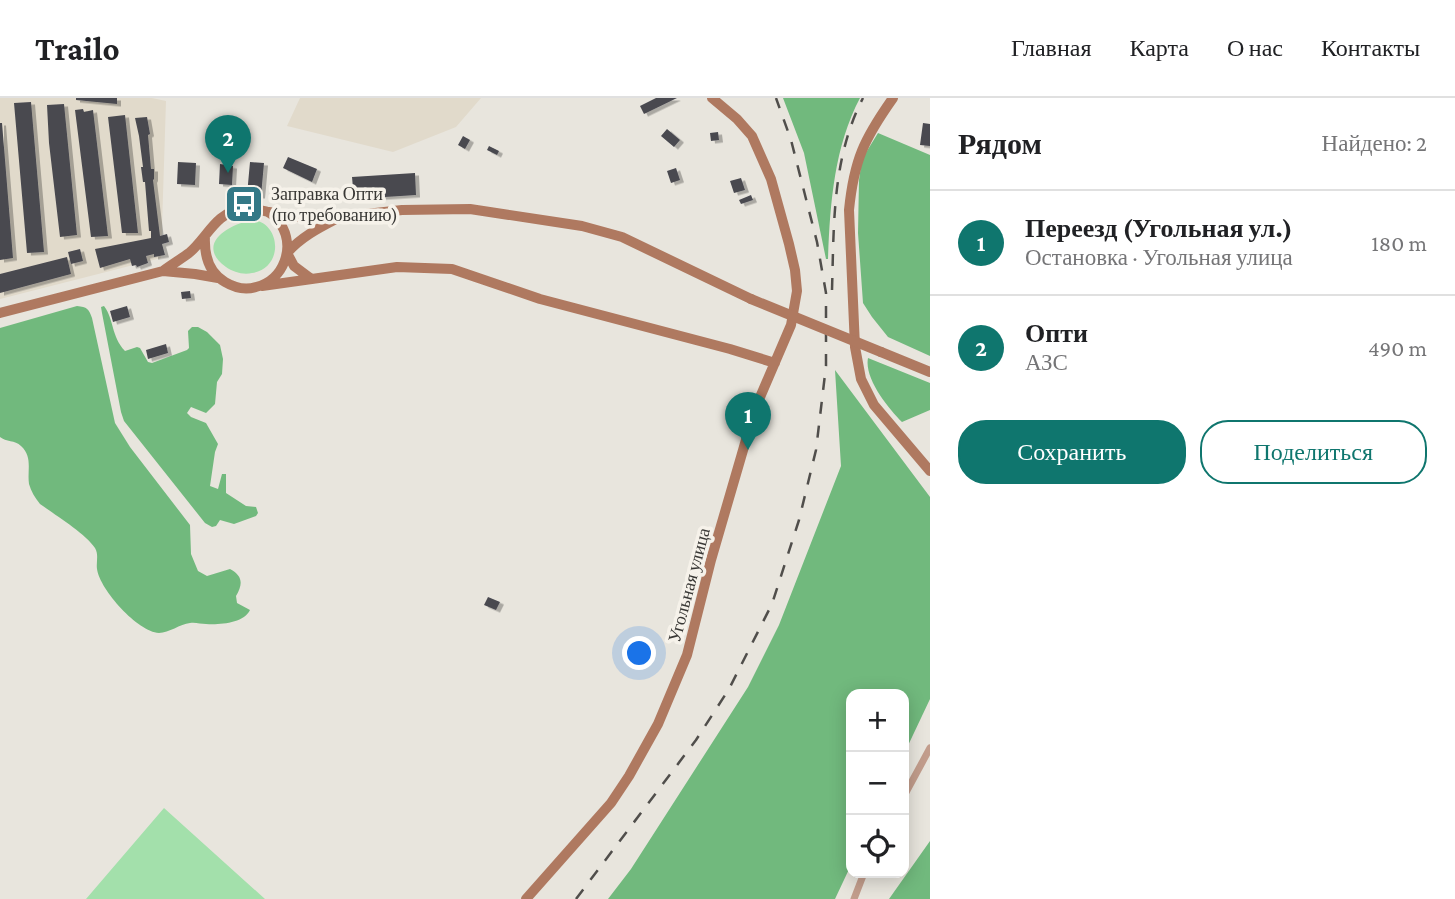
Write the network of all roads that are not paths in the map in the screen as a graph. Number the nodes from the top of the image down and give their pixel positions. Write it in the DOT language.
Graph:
graph roads {
  1 [pos="712,98"];
  2 [pos="893,98"];
  3 [pos="269,212"];
  4 [pos="340,217"];
  5 [pos="205,236"];
  6 [pos="287,253"];
  7 [pos="163,271"];
  8 [pos="218,278"];
  9 [pos="310,278"];
  10 [pos="262,286"];
  11 [pos="0,313"];
  12 [pos="775,363"];
  13 [pos="930,372"];
  14 [pos="930,471"];
  15 [pos="930,748"];
  16 [pos="909,787"];
  17 [pos="862,878"];
  18 [pos="526,899"];
  19 [pos="854,899"];
  1 -- 12 [label="main road, Угольная улица"];
  2 -- 14 [label="main road"];
  3 -- 4 [label="main road"];
  3 -- 5 [label="main road"];
  3 -- 6 [label="main road"];
  4 -- 6 [label="main road"];
  4 -- 13 [label="main road, bridge"];
  5 -- 7 [label="main road"];
  5 -- 8 [label="main road"];
  6 -- 9 [label="main road"];
  6 -- 10 [label="main road"];
  7 -- 8 [label="main road"];
  7 -- 11 [label="main road"];
  8 -- 10 [label="main road"];
  9 -- 10 [label="main road"];
  9 -- 12 [label="main road"];
  12 -- 18 [label="main road, Угольная улица"];
  15 -- 16 [label="street"];
  17 -- 19 [label="street"];
}
